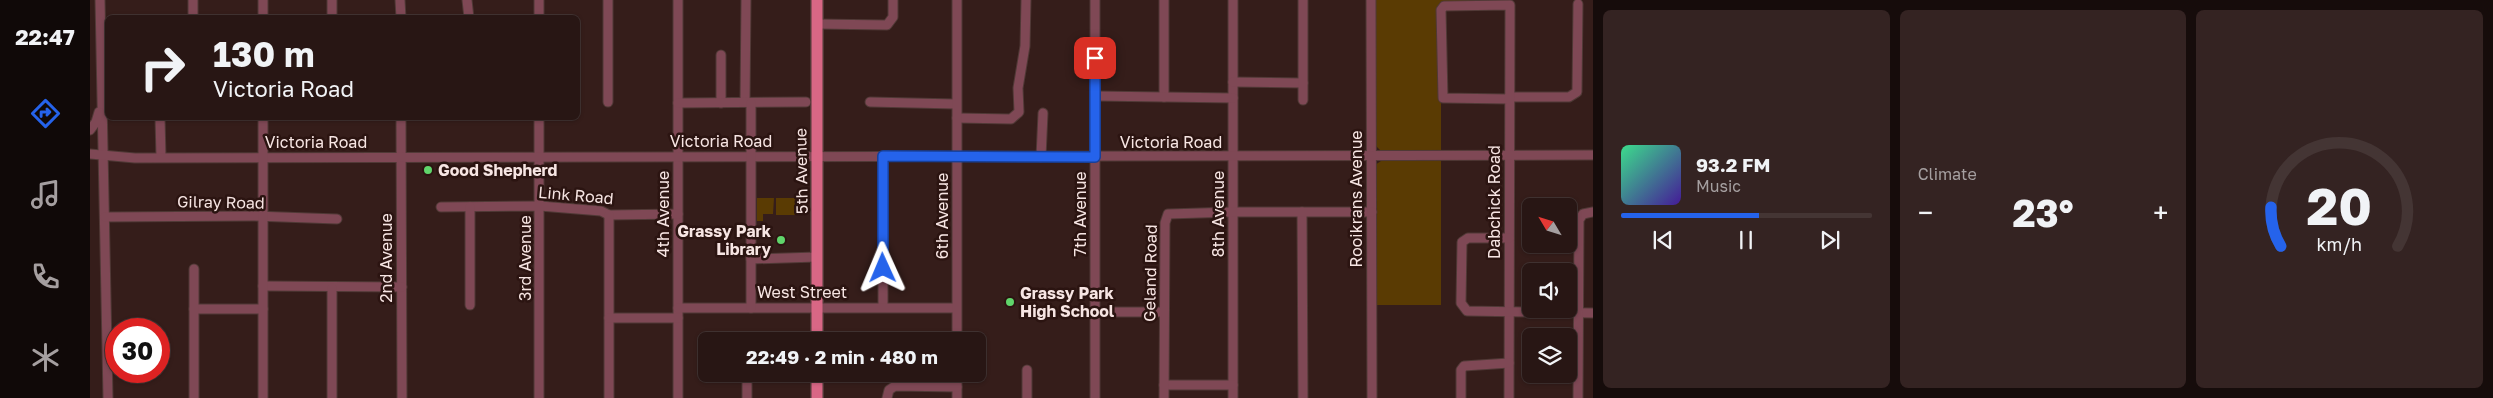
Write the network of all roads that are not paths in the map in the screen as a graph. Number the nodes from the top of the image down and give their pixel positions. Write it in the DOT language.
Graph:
graph roads {
  1 [pos="100,0"];
  2 [pos="193,0"];
  3 [pos="263,0"];
  4 [pos="332,0"];
  5 [pos="400,0"];
  6 [pos="467,0"];
  7 [pos="539,0"];
  8 [pos="608,0"];
  9 [pos="678,0"];
  10 [pos="746,0"];
  11 [pos="817,0"];
  12 [pos="893,0"];
  13 [pos="957,0"];
  14 [pos="1026,0"];
  15 [pos="1095,0"];
  16 [pos="1164,0"];
  17 [pos="1233,0"];
  18 [pos="1303,0"];
  19 [pos="1371,0"];
  20 [pos="1578,4"];
  21 [pos="194,15"];
  22 [pos="264,15"];
  23 [pos="332,15"];
  24 [pos="400,15"];
  25 [pos="468,15"];
  26 [pos="539,15"];
  27 [pos="817,24"];
  28 [pos="104,46"];
  29 [pos="721,55"];
  30 [pos="1233,82"];
  31 [pos="1303,83"];
  32 [pos="1095,96"];
  33 [pos="1164,97"];
  34 [pos="1233,98"];
  35 [pos="1509,98"];
  36 [pos="1303,100"];
  37 [pos="102,102"];
  38 [pos="608,102"];
  39 [pos="678,102"];
  40 [pos="806,102"];
  41 [pos="870,102"];
  42 [pos="721,103"];
  43 [pos="748,103"];
  44 [pos="956,104"];
  45 [pos="1042,113"];
  46 [pos="957,118"];
  47 [pos="160,120"];
  48 [pos="263,120"];
  49 [pos="401,120"];
  50 [pos="539,120"];
  51 [pos="90,130"];
  52 [pos="90,154"];
  53 [pos="1593,155"];
  54 [pos="401,156"];
  55 [pos="752,156"];
  56 [pos="817,156"];
  57 [pos="883,156"];
  58 [pos="957,156"];
  59 [pos="1372,156"];
  60 [pos="1508,156"];
  61 [pos="102,157"];
  62 [pos="161,157"];
  63 [pos="263,157"];
  64 [pos="539,157"];
  65 [pos="678,157"];
  66 [pos="1041,157"];
  67 [pos="1095,157"];
  68 [pos="1234,157"];
  69 [pos="540,206"];
  70 [pos="441,207"];
  71 [pos="470,207"];
  72 [pos="1233,212"];
  73 [pos="1302,212"];
  74 [pos="1372,212"];
  75 [pos="1593,212"];
  76 [pos="609,214"];
  77 [pos="678,214"];
  78 [pos="105,217"];
  79 [pos="263,217"];
  80 [pos="337,218"];
  81 [pos="1509,238"];
  82 [pos="817,258"];
  83 [pos="751,259"];
  84 [pos="194,270"];
  85 [pos="263,286"];
  86 [pos="402,287"];
  87 [pos="332,288"];
  88 [pos="470,305"];
  89 [pos="883,307"];
  90 [pos="751,308"];
  91 [pos="818,308"];
  92 [pos="956,308"];
  93 [pos="194,309"];
  94 [pos="263,309"];
  95 [pos="1095,312"];
  96 [pos="1164,312"];
  97 [pos="678,313"];
  98 [pos="1509,313"];
  99 [pos="1593,313"];
  100 [pos="1578,314"];
  101 [pos="609,318"];
  102 [pos="817,332"];
  103 [pos="956,332"];
  104 [pos="1509,363"];
  105 [pos="1027,370"];
  106 [pos="747,382"];
  107 [pos="817,382"];
  108 [pos="957,382"];
  109 [pos="1164,385"];
  110 [pos="1233,385"];
  111 [pos="957,387"];
  112 [pos="108,398"];
  113 [pos="194,398"];
  114 [pos="263,398"];
  115 [pos="332,398"];
  116 [pos="402,398"];
  117 [pos="539,398"];
  118 [pos="609,398"];
  119 [pos="678,398"];
  120 [pos="747,398"];
  121 [pos="817,398"];
  122 [pos="888,398"];
  123 [pos="957,398"];
  124 [pos="1027,398"];
  125 [pos="1095,398"];
  126 [pos="1164,398"];
  127 [pos="1233,398"];
  128 [pos="1303,398"];
  129 [pos="1372,398"];
  130 [pos="1461,398"];
  131 [pos="1509,398"];
  132 [pos="1578,398"];
  1 -- 28 [label="street"];
  2 -- 21 [label="street"];
  3 -- 22 [label="street"];
  4 -- 23 [label="street"];
  5 -- 24 [label="street"];
  6 -- 25 [label="street"];
  7 -- 26 [label="street"];
  8 -- 38 [label="street"];
  9 -- 39 [label="street, 4th Avenue"];
  10 -- 43 [label="street"];
  11 -- 27 [label="main road, 5th Avenue"];
  12 -- 27 [label="street"];
  13 -- 44 [label="street, 6th Avenue"];
  14 -- 46 [label="street"];
  15 -- 32 [label="street, 7th Avenue"];
  16 -- 33 [label="street"];
  17 -- 30 [label="street, 8th Avenue"];
  18 -- 31 [label="street"];
  19 -- 59 [label="street, Rooikrans Avenue"];
  20 -- 35 [label="street"];
  27 -- 56 [label="main road, 5th Avenue"];
  28 -- 37 [label="street"];
  29 -- 42 [label="street"];
  30 -- 31 [label="street"];
  30 -- 34 [label="street, 8th Avenue"];
  31 -- 36 [label="street"];
  32 -- 33 [label="street"];
  32 -- 67 [label="street, 7th Avenue"];
  33 -- 34 [label="street"];
  34 -- 68 [label="street, 8th Avenue"];
  35 -- 35 [label="street, Dabchick Road"];
  35 -- 60 [label="street, Dabchick Road"];
  37 -- 51 [label="street"];
  37 -- 61 [label="street"];
  39 -- 42 [label="street"];
  39 -- 65 [label="street, 4th Avenue"];
  40 -- 43 [label="street"];
  41 -- 44 [label="street"];
  42 -- 43 [label="street"];
  43 -- 55 [label="street"];
  44 -- 46 [label="street, 6th Avenue"];
  45 -- 66 [label="street"];
  46 -- 58 [label="street, 6th Avenue"];
  47 -- 62 [label="street"];
  48 -- 63 [label="street"];
  49 -- 54 [label="street, 2nd Avenue"];
  50 -- 64 [label="street, 3rd Avenue"];
  52 -- 61 [label="street, Victoria Road"];
  53 -- 60 [label="street, Victoria Road"];
  54 -- 63 [label="street, Victoria Road"];
  54 -- 64 [label="street, Victoria Road"];
  54 -- 86 [label="street, 2nd Avenue"];
  55 -- 56 [label="street, Victoria Road"];
  55 -- 65 [label="street, Victoria Road"];
  55 -- 83 [label="street"];
  56 -- 57 [label="street, Victoria Road"];
  56 -- 82 [label="main road, 5th Avenue"];
  57 -- 58 [label="street, Victoria Road"];
  57 -- 89 [label="street"];
  58 -- 66 [label="street, Victoria Road"];
  58 -- 92 [label="street, 6th Avenue"];
  59 -- 60 [label="street, Victoria Road"];
  59 -- 68 [label="street, Victoria Road"];
  59 -- 74 [label="street, Rooikrans Avenue"];
  60 -- 81 [label="street, Dabchick Road"];
  61 -- 62 [label="street, Victoria Road"];
  61 -- 78 [label="street"];
  62 -- 63 [label="street, Victoria Road"];
  63 -- 79 [label="street"];
  64 -- 65 [label="street, Victoria Road"];
  64 -- 69 [label="street, 3rd Avenue"];
  65 -- 77 [label="street, 4th Avenue"];
  66 -- 67 [label="street, Victoria Road"];
  67 -- 68 [label="street, Victoria Road"];
  67 -- 95 [label="street, 7th Avenue"];
  68 -- 72 [label="street, 8th Avenue"];
  69 -- 71 [label="street, Link Road"];
  69 -- 76 [label="street, Link Road"];
  69 -- 117 [label="street, 3rd Avenue"];
  70 -- 71 [label="street, Link Road"];
  71 -- 88 [label="street"];
  72 -- 73 [label="street"];
  72 -- 96 [label="street, Geland Road"];
  72 -- 110 [label="street, 8th Avenue"];
  73 -- 74 [label="street"];
  73 -- 128 [label="street"];
  74 -- 129 [label="street, Rooikrans Avenue"];
  75 -- 100 [label="street"];
  76 -- 77 [label="street, Link Road"];
  76 -- 101 [label="street"];
  77 -- 97 [label="street, 4th Avenue"];
  78 -- 79 [label="street, Gilray Road"];
  78 -- 112 [label="street"];
  79 -- 80 [label="street, Gilray Road"];
  79 -- 85 [label="street"];
  81 -- 98 [label="street, Dabchick Road"];
  81 -- 98 [label="street"];
  82 -- 83 [label="street"];
  82 -- 91 [label="main road, 5th Avenue"];
  83 -- 90 [label="street"];
  84 -- 93 [label="street"];
  85 -- 87 [label="street"];
  85 -- 94 [label="street"];
  86 -- 87 [label="street"];
  86 -- 116 [label="street, 2nd Avenue"];
  87 -- 115 [label="street"];
  89 -- 91 [label="street, West Street"];
  89 -- 92 [label="street, West Street"];
  90 -- 91 [label="street, West Street"];
  90 -- 97 [label="street, West Street"];
  91 -- 102 [label="main road, 5th Avenue"];
  92 -- 103 [label="street, 6th Avenue"];
  93 -- 94 [label="street"];
  93 -- 113 [label="street"];
  94 -- 114 [label="street"];
  95 -- 96 [label="street"];
  95 -- 125 [label="street, 7th Avenue"];
  96 -- 109 [label="street, Geland Road"];
  97 -- 101 [label="street, West Street"];
  97 -- 119 [label="street, 4th Avenue"];
  98 -- 100 [label="street"];
  98 -- 104 [label="street, Dabchick Road"];
  99 -- 100 [label="street"];
  100 -- 132 [label="street"];
  101 -- 118 [label="street"];
  104 -- 130 [label="street"];
  104 -- 131 [label="street, Dabchick Road"];
  105 -- 124 [label="street"];
  106 -- 120 [label="street"];
  107 -- 121 [label="main road"];
  108 -- 111 [label="street"];
  109 -- 110 [label="street"];
  109 -- 126 [label="street, Geland Road"];
  110 -- 127 [label="street, 8th Avenue"];
  111 -- 122 [label="street"];
  111 -- 123 [label="street"];
}
